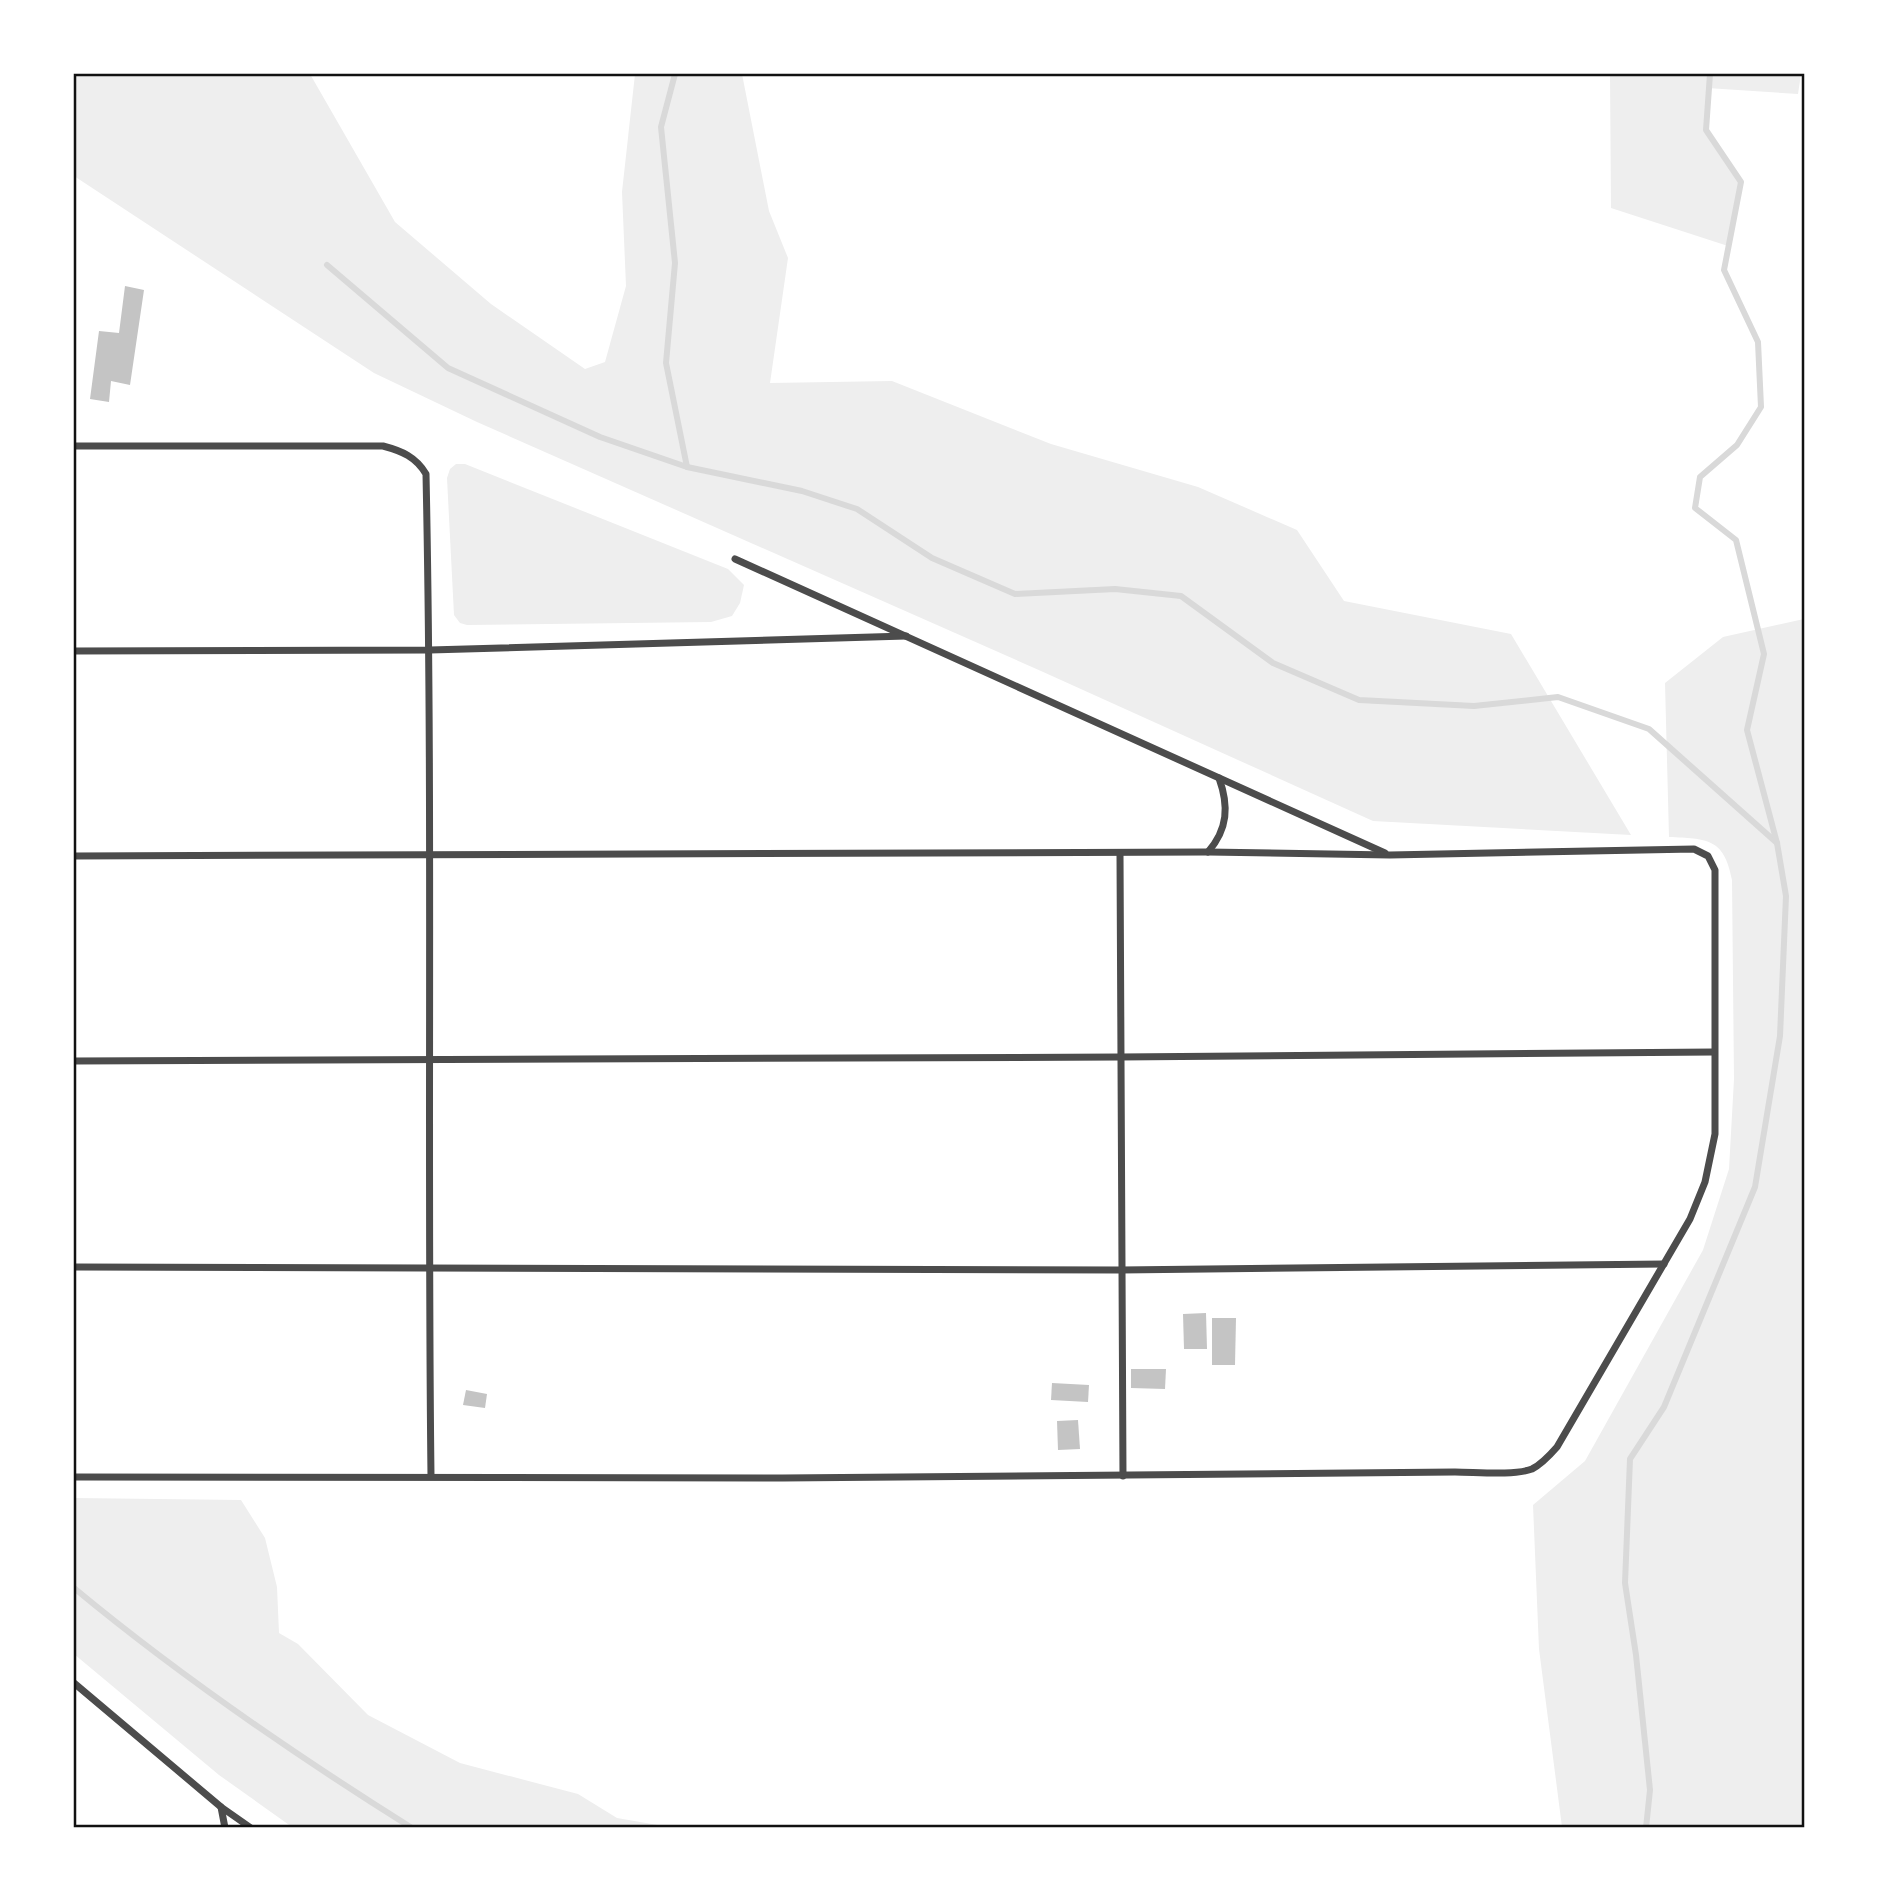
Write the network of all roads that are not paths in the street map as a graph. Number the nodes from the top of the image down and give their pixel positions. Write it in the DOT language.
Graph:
graph roads {
  1 [pos="74,446"];
  2 [pos="735,559"];
  3 [pos="906,636"];
  4 [pos="429,650"];
  5 [pos="74,651"];
  6 [pos="1219,778"];
  7 [pos="1208,852"];
  8 [pos="428,854"];
  9 [pos="1120,854"];
  10 [pos="1390,855"];
  11 [pos="74,856"];
  12 [pos="1714,1052"];
  13 [pos="1120,1058"];
  14 [pos="74,1060"];
  15 [pos="431,1061"];
  16 [pos="1664,1264"];
  17 [pos="74,1267"];
  18 [pos="431,1268"];
  19 [pos="1121,1270"];
  20 [pos="431,1476"];
  21 [pos="1123,1476"];
  22 [pos="74,1477"];
  23 [pos="74,1683"];
  24 [pos="221,1807"];
  25 [pos="225,1828"];
  26 [pos="251,1828"];
  1 -- 4 [label="street"];
  2 -- 3 [label="street"];
  3 -- 4 [label="street"];
  3 -- 6 [label="street"];
  4 -- 5 [label="street"];
  4 -- 8 [label="street"];
  6 -- 7 [label="street"];
  6 -- 10 [label="street"];
  7 -- 9 [label="street"];
  7 -- 10 [label="street"];
  8 -- 9 [label="street"];
  8 -- 11 [label="street"];
  8 -- 15 [label="street"];
  9 -- 13 [label="street"];
  10 -- 12 [label="street"];
  12 -- 13 [label="street"];
  12 -- 16 [label="street"];
  13 -- 15 [label="street"];
  13 -- 19 [label="street"];
  14 -- 15 [label="street"];
  15 -- 18 [label="street"];
  16 -- 19 [label="street"];
  16 -- 21 [label="street"];
  17 -- 18 [label="street"];
  18 -- 19 [label="street"];
  18 -- 20 [label="street"];
  19 -- 21 [label="street"];
  20 -- 21 [label="street"];
  20 -- 22 [label="street"];
  23 -- 24 [label="street"];
  24 -- 25 [label="street"];
  24 -- 26 [label="street"];
}
